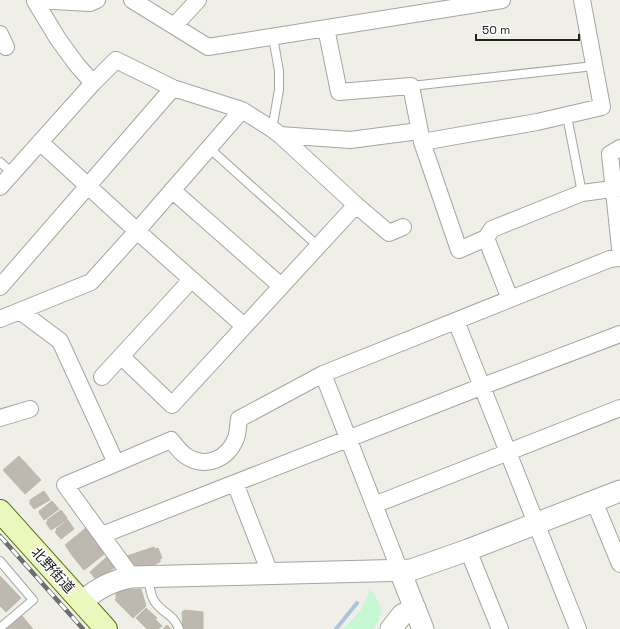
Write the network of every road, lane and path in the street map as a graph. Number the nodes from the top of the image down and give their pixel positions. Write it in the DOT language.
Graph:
graph roads {
  1 [pos="35,0"];
  2 [pos="97,0"];
  3 [pos="132,0"];
  4 [pos="198,0"];
  5 [pos="502,0"];
  6 [pos="582,0"];
  7 [pos="427,6"];
  8 [pos="174,26"];
  9 [pos="326,28"];
  10 [pos="273,38"];
  11 [pos="594,66"];
  12 [pos="93,83"];
  13 [pos="411,86"];
  14 [pos="173,88"];
  15 [pos="242,110"];
  16 [pos="567,116"];
  17 [pos="276,132"];
  18 [pos="420,136"];
  19 [pos="40,142"];
  20 [pos="209,148"];
  21 [pos="620,148"];
  22 [pos="0,162"];
  23 [pos="12,174"];
  24 [pos="88,186"];
  25 [pos="0,187"];
  26 [pos="617,188"];
  27 [pos="172,190"];
  28 [pos="582,193"];
  29 [pos="356,205"];
  30 [pos="403,227"];
  31 [pos="137,231"];
  32 [pos="486,238"];
  33 [pos="318,246"];
  34 [pos="620,248"];
  35 [pos="620,258"];
  36 [pos="191,280"];
  37 [pos="281,286"];
  38 [pos="0,287"];
  39 [pos="510,299"];
  40 [pos="7,314"];
  41 [pos="456,321"];
  42 [pos="244,326"];
  43 [pos="620,334"];
  44 [pos="121,356"];
  45 [pos="323,374"];
  46 [pos="102,377"];
  47 [pos="482,386"];
  48 [pos="620,408"];
  49 [pos="30,409"];
  50 [pos="0,418"];
  51 [pos="348,440"];
  52 [pos="508,452"];
  53 [pos="116,463"];
  54 [pos="235,483"];
  55 [pos="620,491"];
  56 [pos="594,501"];
  57 [pos="374,505"];
  58 [pos="0,510"];
  59 [pos="536,523"];
  60 [pos="102,535"];
  61 [pos="468,550"];
  62 [pos="0,561"];
  63 [pos="620,564"];
  64 [pos="400,571"];
  65 [pos="270,573"];
  66 [pos="140,576"];
  67 [pos="82,602"];
  68 [pos="415,608"];
  69 [pos="0,628"];
  70 [pos="106,629"];
  71 [pos="179,629"];
  72 [pos="391,629"];
  73 [pos="423,629"];
  74 [pos="500,629"];
  75 [pos="578,629"];
  1 -- 2 [label="street"];
  1 -- 12 [label="street"];
  3 -- 8 [label="street"];
  4 -- 8 [label="street"];
  5 -- 7 [label="street"];
  6 -- 11 [label="street"];
  7 -- 9 [label="street"];
  8 -- 10 [label="street"];
  9 -- 10 [label="street"];
  9 -- 13 [label="street"];
  10 -- 17 [label="lane"];
  11 -- 13 [label="lane"];
  11 -- 16 [label="street"];
  12 -- 14 [label="street"];
  12 -- 19 [label="street"];
  13 -- 18 [label="street"];
  14 -- 15 [label="street"];
  14 -- 24 [label="street"];
  15 -- 17 [label="street"];
  15 -- 20 [label="street"];
  16 -- 18 [label="street"];
  16 -- 28 [label="lane"];
  17 -- 18 [label="street"];
  17 -- 29 [label="street"];
  18 -- 32 [label="street"];
  19 -- 23 [label="street"];
  19 -- 24 [label="street"];
  20 -- 27 [label="street"];
  20 -- 33 [label="lane"];
  21 -- 26 [label="street"];
  22 -- 23 [label="lane"];
  23 -- 25 [label="street"];
  24 -- 31 [label="street"];
  24 -- 38 [label="street"];
  26 -- 28 [label="street"];
  26 -- 34 [label="street"];
  27 -- 31 [label="street"];
  27 -- 37 [label="street"];
  28 -- 32 [label="street"];
  29 -- 30 [label="street"];
  29 -- 33 [label="street"];
  31 -- 36 [label="street"];
  31 -- 40 [label="street"];
  32 -- 39 [label="street"];
  33 -- 37 [label="street"];
  35 -- 39 [label="street"];
  36 -- 42 [label="street"];
  36 -- 44 [label="street"];
  37 -- 42 [label="street"];
  39 -- 41 [label="street"];
  40 -- 53 [label="street"];
  41 -- 45 [label="street"];
  41 -- 47 [label="street"];
  42 -- 44 [label="street"];
  43 -- 47 [label="street"];
  44 -- 46 [label="street"];
  45 -- 51 [label="street"];
  45 -- 53 [label="street"];
  47 -- 51 [label="street"];
  47 -- 52 [label="street"];
  48 -- 52 [label="street"];
  49 -- 50 [label="street"];
  51 -- 54 [label="street"];
  51 -- 57 [label="street"];
  52 -- 57 [label="street"];
  52 -- 59 [label="street"];
  53 -- 60 [label="street"];
  54 -- 60 [label="street"];
  54 -- 65 [label="street"];
  55 -- 56 [label="street"];
  56 -- 59 [label="street"];
  56 -- 63 [label="street"];
  57 -- 64 [label="street"];
  58 -- 67 [label="main road, 北野街道"];
  59 -- 61 [label="street"];
  59 -- 75 [label="street"];
  60 -- 66 [label="street"];
  61 -- 64 [label="street"];
  61 -- 74 [label="street"];
  62 -- 69 [label="lane"];
  64 -- 65 [label="street"];
  64 -- 68 [label="street"];
  65 -- 66 [label="street"];
  66 -- 67 [label="street"];
  66 -- 71 [label="lane"];
  67 -- 70 [label="main road, 北野街道"];
  68 -- 72 [label="street"];
  68 -- 73 [label="street"];
}
